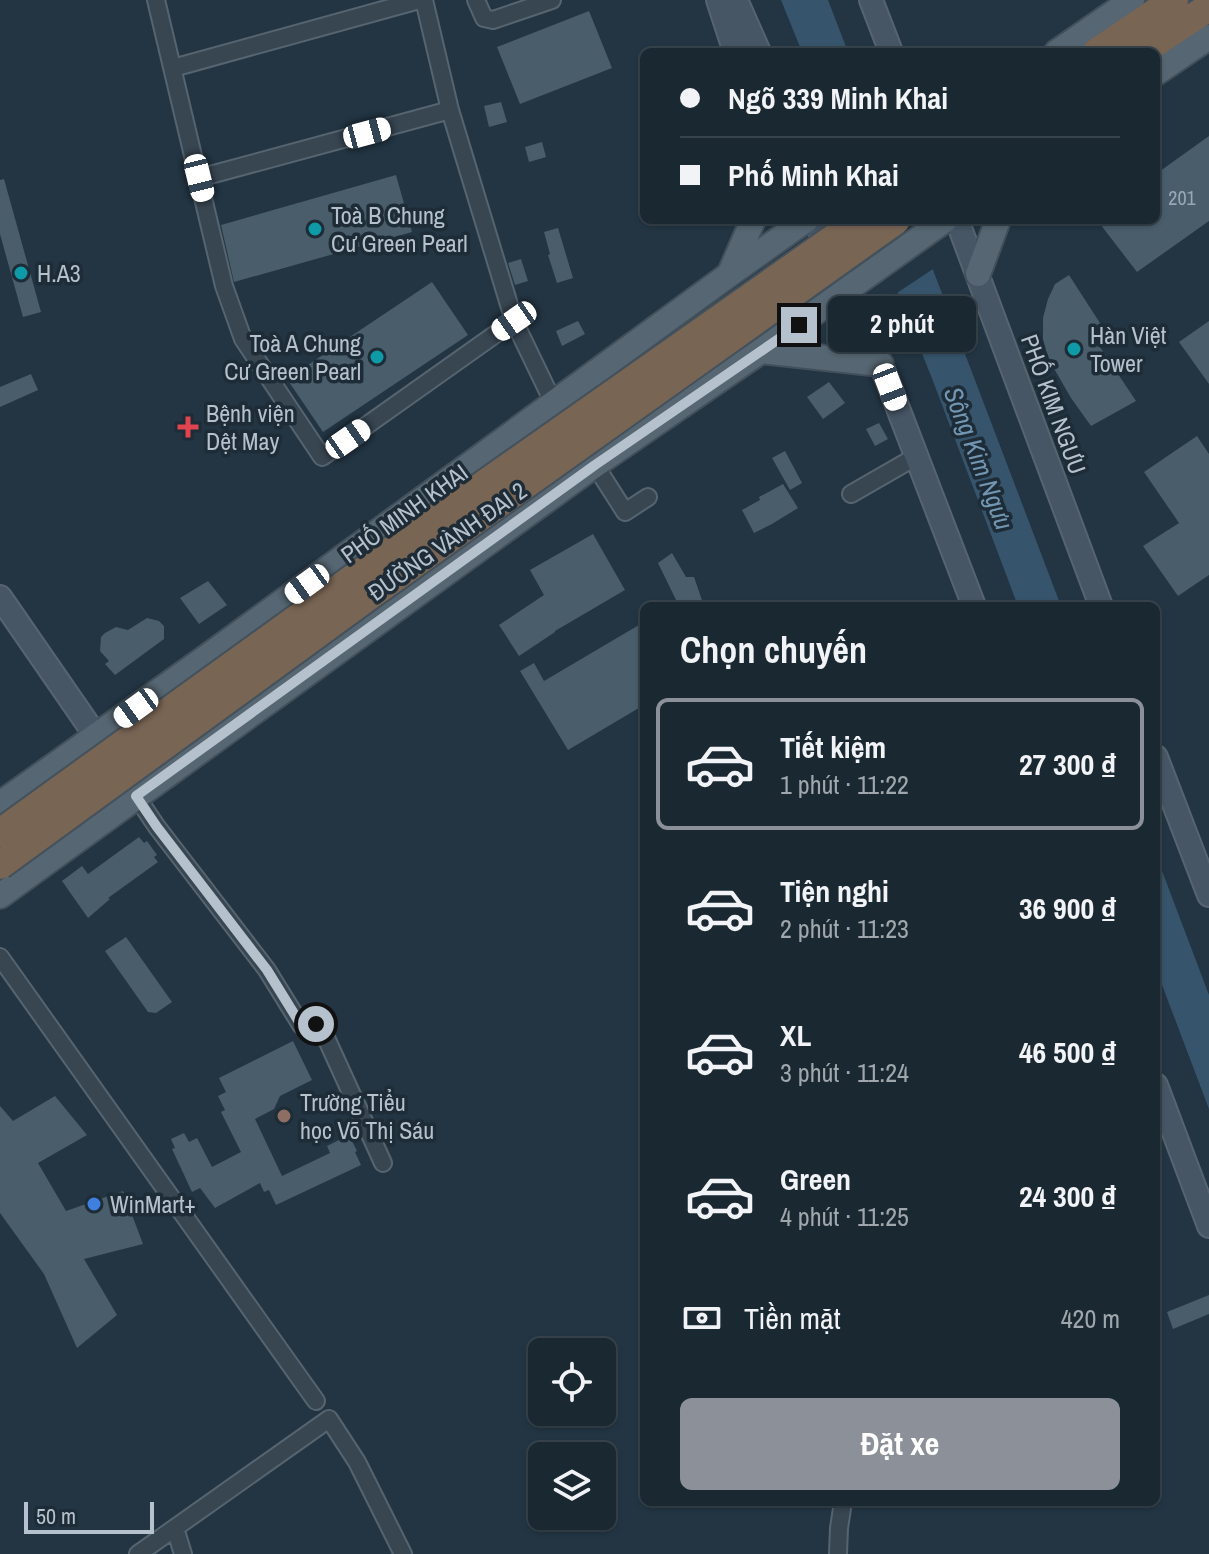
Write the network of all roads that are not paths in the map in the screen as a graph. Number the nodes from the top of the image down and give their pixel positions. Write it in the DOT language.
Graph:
graph roads {
  1 [pos="156,0"];
  2 [pos="422,0"];
  3 [pos="476,0"];
  4 [pos="552,0"];
  5 [pos="718,0"];
  6 [pos="736,0"];
  7 [pos="871,0"];
  8 [pos="1132,0"];
  9 [pos="1174,0"];
  10 [pos="1209,7"];
  11 [pos="1209,37"];
  12 [pos="734,48"];
  13 [pos="757,48"];
  14 [pos="889,48"];
  15 [pos="1063,48"];
  16 [pos="1103,48"];
  17 [pos="1147,48"];
  18 [pos="173,68"];
  19 [pos="1160,70"];
  20 [pos="450,110"];
  21 [pos="199,178"];
  22 [pos="751,224"];
  23 [pos="800,224"];
  24 [pos="818,224"];
  25 [pos="854,224"];
  26 [pos="890,224"];
  27 [pos="943,224"];
  28 [pos="947,224"];
  29 [pos="997,224"];
  30 [pos="730,274"];
  31 [pos="978,274"];
  32 [pos="857,283"];
  33 [pos="514,321"];
  34 [pos="761,351"];
  35 [pos="881,364"];
  36 [pos="554,404"];
  37 [pos="917,456"];
  38 [pos="595,465"];
  39 [pos="851,494"];
  40 [pos="648,497"];
  41 [pos="972,602"];
  42 [pos="1100,602"];
  43 [pos="2,604"];
  44 [pos="96,736"];
  45 [pos="1160,767"];
  46 [pos="136,796"];
  47 [pos="6,799"];
  48 [pos="0,833"];
  49 [pos="57,854"];
  50 [pos="0,865"];
  51 [pos="1209,895"];
  52 [pos="0,896"];
  53 [pos="0,957"];
  54 [pos="1160,1096"];
  55 [pos="383,1163"];
  56 [pos="1209,1226"];
  57 [pos="316,1401"];
  58 [pos="842,1506"];
  59 [pos="175,1528"];
  60 [pos="138,1554"];
  61 [pos="183,1554"];
  62 [pos="403,1554"];
  63 [pos="838,1554"];
  1 -- 18 [label="street"];
  2 -- 18 [label="street"];
  2 -- 20 [label="street"];
  3 -- 4 [label="street"];
  5 -- 12 [label="main road"];
  6 -- 13 [label="main road"];
  7 -- 14 [label="main road"];
  8 -- 15 [label="main road"];
  9 -- 16 [label="highway"];
  10 -- 17 [label="highway"];
  11 -- 19 [label="main road"];
  18 -- 21 [label="street"];
  20 -- 21 [label="street"];
  20 -- 33 [label="street"];
  21 -- 33 [label="street"];
  22 -- 30 [label="main road"];
  23 -- 30 [label="main road, PHỐ MINH KHAI"];
  24 -- 32 [label="main road"];
  25 -- 48 [label="highway, ĐƯỜNG VÀNH ĐAI 2, bridge"];
  26 -- 50 [label="highway, ĐƯỜNG VÀNH ĐAI 2, bridge"];
  27 -- 32 [label="main road"];
  28 -- 31 [label="main road, PHỐ KIM NGƯU"];
  29 -- 31 [label="main road"];
  30 -- 36 [label="main road, PHỐ MINH KHAI"];
  31 -- 42 [label="main road, PHỐ KIM NGƯU"];
  32 -- 34 [label="main road"];
  32 -- 35 [label="main road"];
  33 -- 36 [label="street"];
  34 -- 35 [label="main road"];
  34 -- 38 [label="main road"];
  35 -- 37 [label="main road"];
  36 -- 44 [label="main road, PHỐ MINH KHAI"];
  37 -- 39 [label="street"];
  37 -- 41 [label="main road"];
  38 -- 40 [label="street"];
  38 -- 46 [label="main road"];
  43 -- 44 [label="main road"];
  44 -- 46 [label="main road"];
  44 -- 47 [label="main road, PHỐ MINH KHAI"];
  45 -- 51 [label="main road"];
  46 -- 49 [label="main road"];
  46 -- 55 [label="street"];
  47 -- 49 [label="main road"];
  49 -- 52 [label="main road"];
  53 -- 57 [label="street"];
  54 -- 56 [label="main road"];
  58 -- 63 [label="street"];
  59 -- 60 [label="street"];
  59 -- 61 [label="street"];
  59 -- 62 [label="street"];
}
